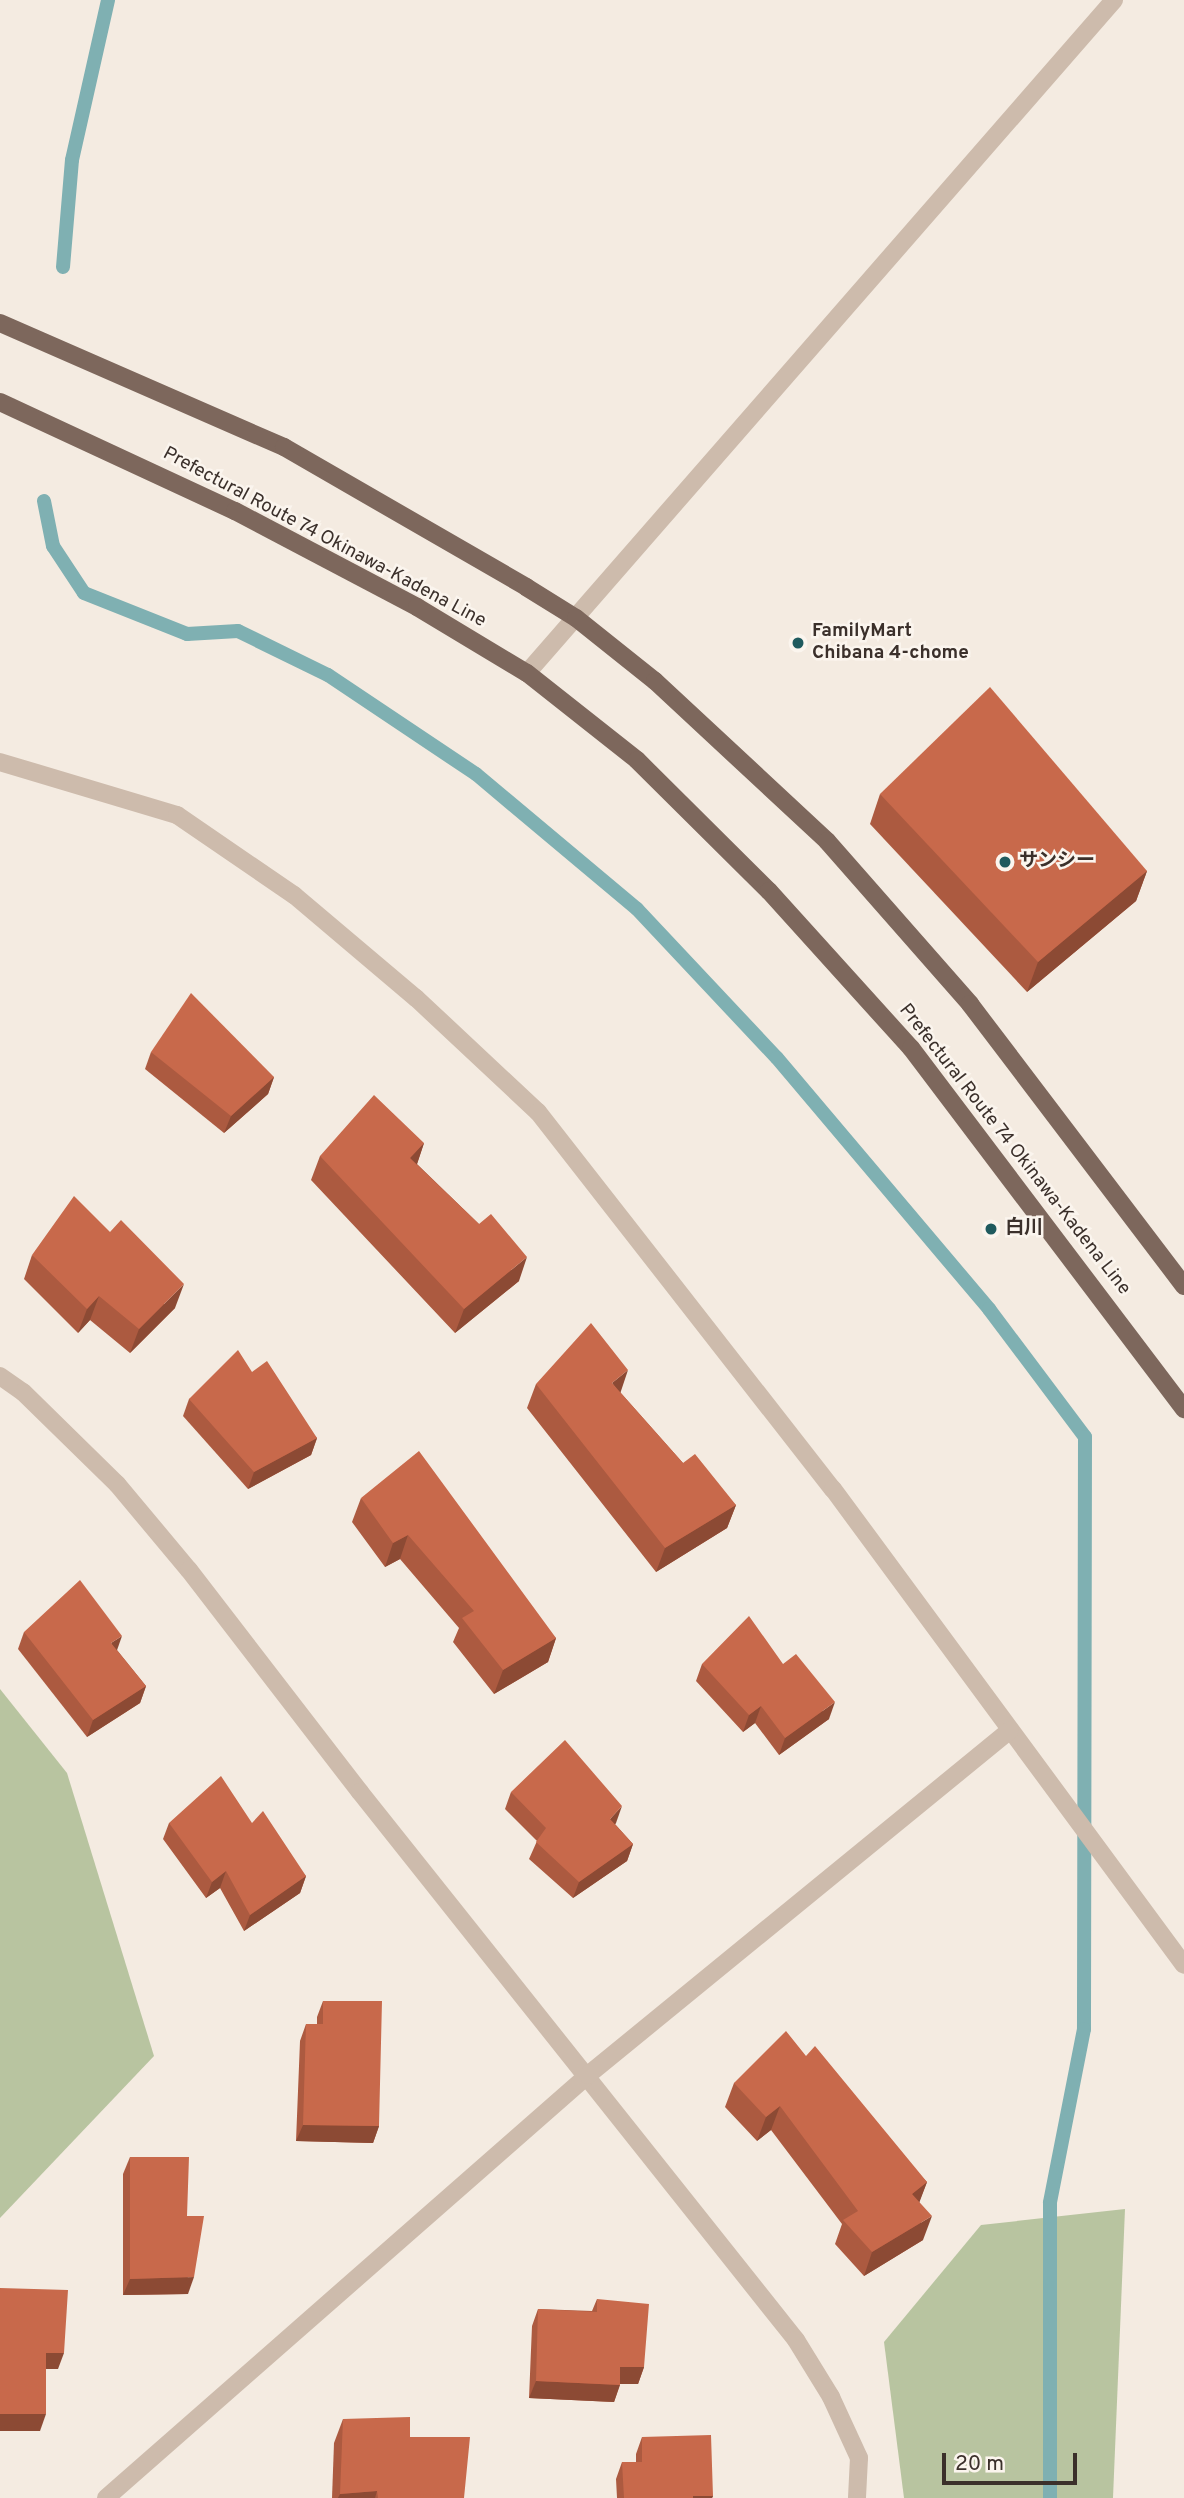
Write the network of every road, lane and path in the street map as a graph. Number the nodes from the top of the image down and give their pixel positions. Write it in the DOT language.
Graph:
graph roads {
  1 [pos="1114,0"];
  2 [pos="0,323"];
  3 [pos="0,402"];
  4 [pos="576,618"];
  5 [pos="527,673"];
  6 [pos="0,762"];
  7 [pos="1184,1286"];
  8 [pos="0,1376"];
  9 [pos="1184,1409"];
  10 [pos="1009,1731"];
  11 [pos="1184,1965"];
  12 [pos="588,2075"];
  13 [pos="106,2498"];
  14 [pos="857,2498"];
  1 -- 4 [label="street"];
  2 -- 4 [label="main road"];
  3 -- 5 [label="main road, Prefectural Route 74 Okinawa-Kadena Line"];
  4 -- 5 [label="street"];
  4 -- 7 [label="main road"];
  5 -- 9 [label="main road, Prefectural Route 74 Okinawa-Kadena Line"];
  6 -- 10 [label="street"];
  8 -- 12 [label="street"];
  10 -- 11 [label="street"];
  10 -- 12 [label="street"];
  12 -- 13 [label="street"];
  12 -- 14 [label="street"];
}
